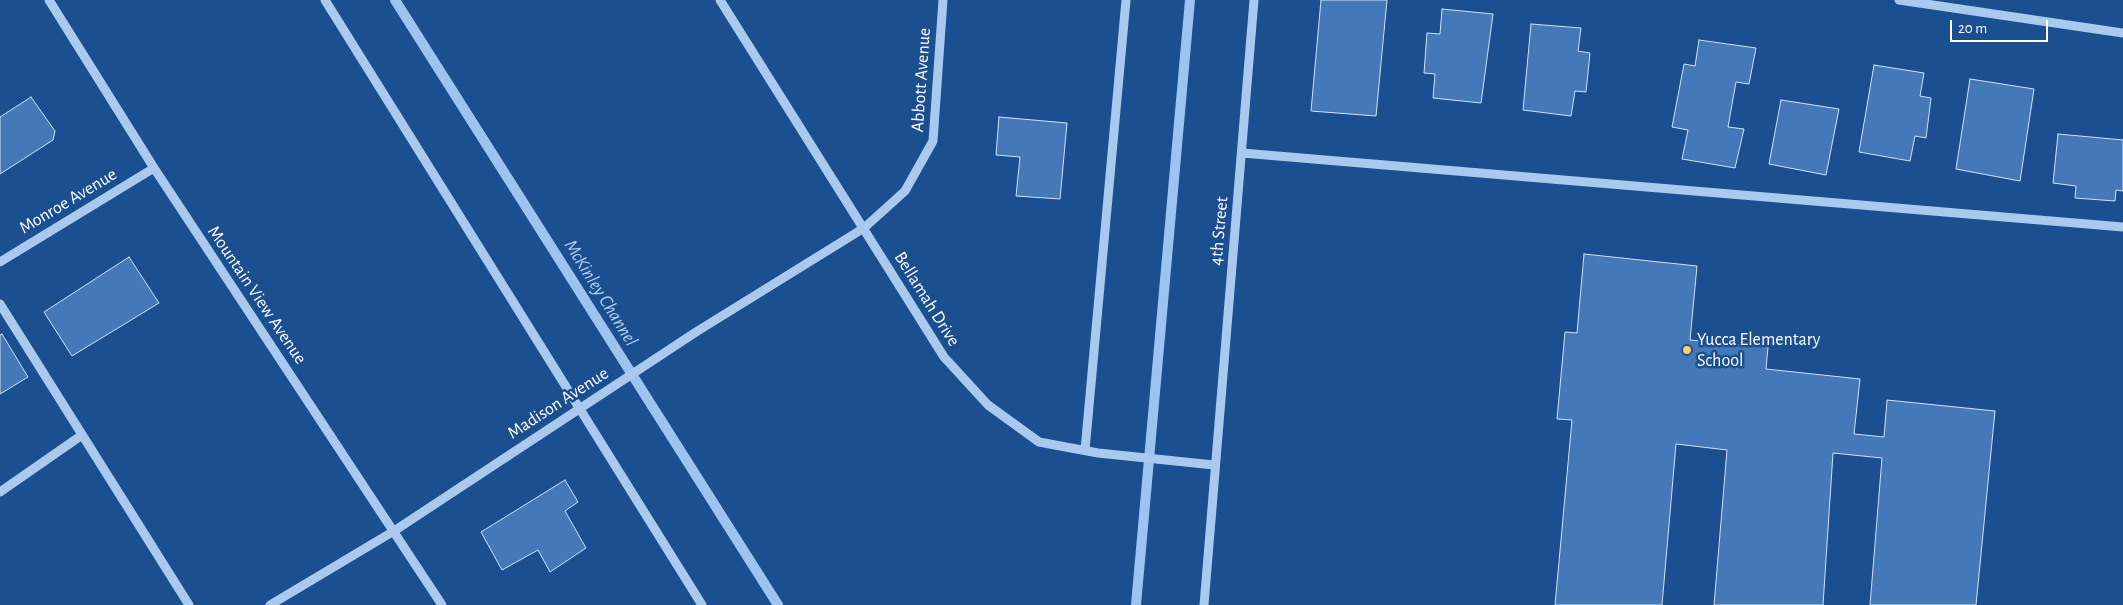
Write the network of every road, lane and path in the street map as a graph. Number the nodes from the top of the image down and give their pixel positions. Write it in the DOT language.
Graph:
graph roads {
  1 [pos="49,0"];
  2 [pos="324,0"];
  3 [pos="720,0"];
  4 [pos="943,0"];
  5 [pos="1126,0"];
  6 [pos="1254,0"];
  7 [pos="1900,0"];
  8 [pos="2123,33"];
  9 [pos="1242,153"];
  10 [pos="154,168"];
  11 [pos="864,228"];
  12 [pos="2123,228"];
  13 [pos="0,262"];
  14 [pos="0,304"];
  15 [pos="579,409"];
  16 [pos="82,435"];
  17 [pos="1085,450"];
  18 [pos="1214,464"];
  19 [pos="0,492"];
  20 [pos="394,530"];
  21 [pos="189,605"];
  22 [pos="270,605"];
  23 [pos="442,605"];
  24 [pos="702,605"];
  25 [pos="1204,605"];
  1 -- 10 [label="street, Mountain View Avenue"];
  2 -- 15 [label="street"];
  3 -- 11 [label="street, Bellamah Drive"];
  4 -- 11 [label="street, Abbott Avenue"];
  5 -- 17 [label="street"];
  6 -- 9 [label="street, 4th Street"];
  7 -- 8 [label="street"];
  9 -- 12 [label="street"];
  9 -- 18 [label="street, 4th Street"];
  10 -- 13 [label="street, Monroe Avenue"];
  10 -- 20 [label="street, Mountain View Avenue"];
  11 -- 15 [label="street, Madison Avenue"];
  11 -- 17 [label="street, Bellamah Drive"];
  14 -- 16 [label="street"];
  15 -- 20 [label="street, Madison Avenue"];
  15 -- 24 [label="street"];
  16 -- 19 [label="street"];
  16 -- 21 [label="street"];
  17 -- 18 [label="street, Bellamah Drive"];
  18 -- 25 [label="street, 4th Street"];
  20 -- 22 [label="street, Madison Avenue"];
  20 -- 23 [label="street, Mountain View Avenue"];
}
